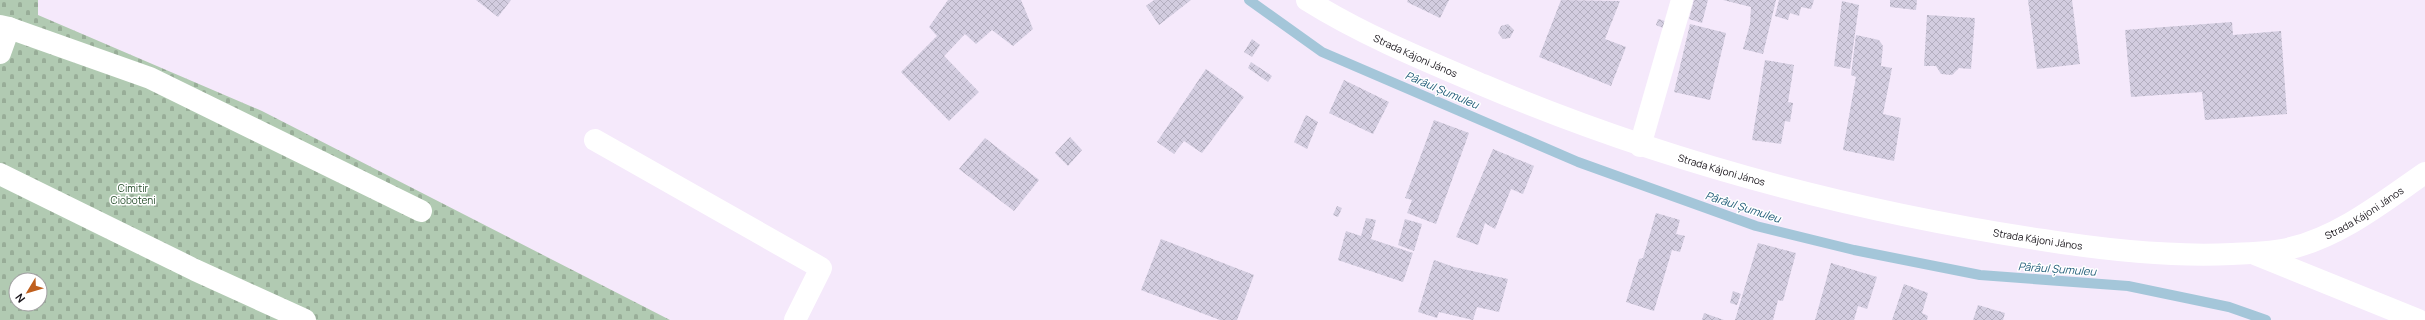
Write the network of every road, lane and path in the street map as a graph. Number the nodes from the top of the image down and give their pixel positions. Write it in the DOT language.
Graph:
graph roads {
  1 [pos="1307,0"];
  2 [pos="1682,0"];
  3 [pos="5,27"];
  4 [pos="0,53"];
  5 [pos="595,140"];
  6 [pos="1640,146"];
  7 [pos="2425,172"];
  8 [pos="0,174"];
  9 [pos="421,211"];
  10 [pos="2252,253"];
  11 [pos="305,320"];
  12 [pos="795,320"];
  13 [pos="2418,320"];
  1 -- 6 [label="street, Strada Kájoni János"];
  2 -- 6 [label="street"];
  3 -- 4 [label="street"];
  3 -- 9 [label="street"];
  5 -- 12 [label="street"];
  6 -- 10 [label="street, Strada Kájoni János"];
  7 -- 10 [label="street, Strada Kájoni János"];
  8 -- 11 [label="street"];
  10 -- 13 [label="street"];
}
